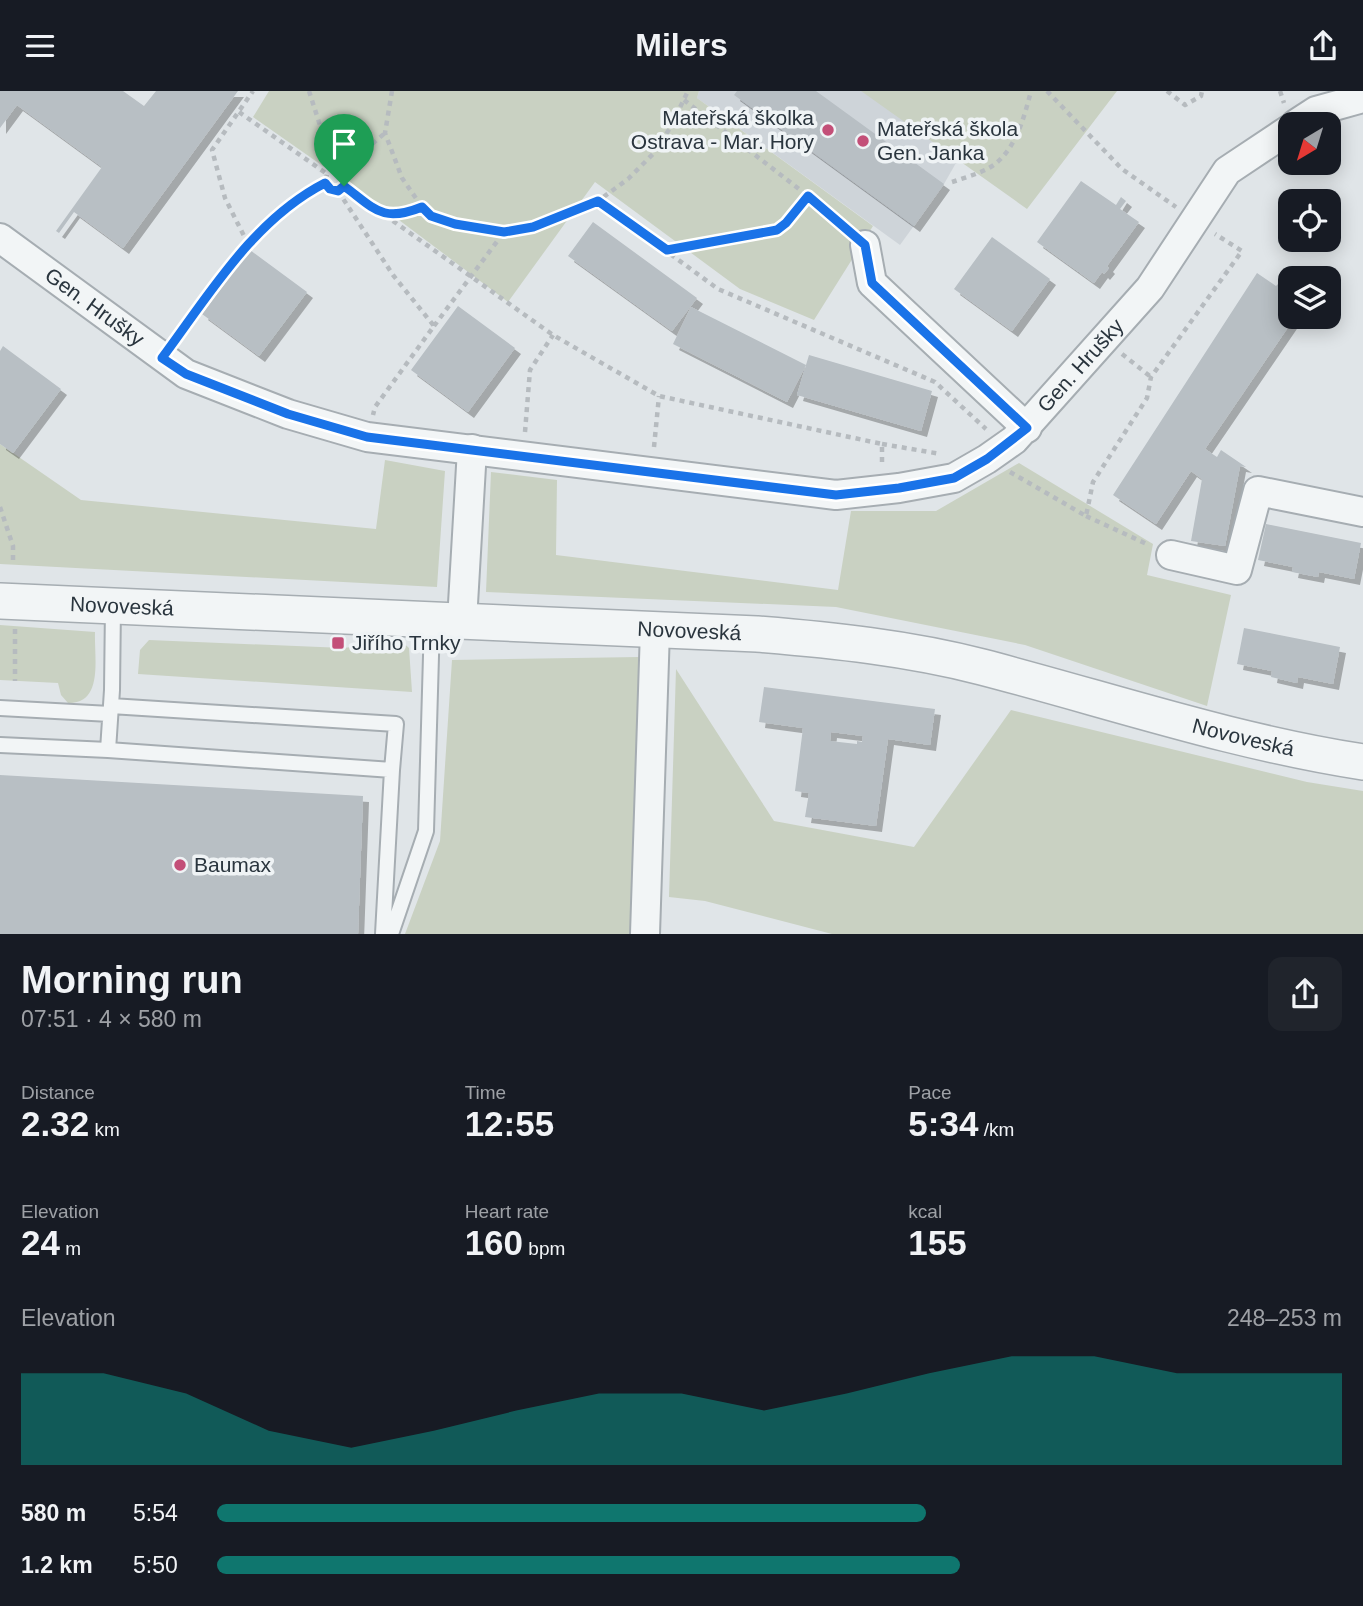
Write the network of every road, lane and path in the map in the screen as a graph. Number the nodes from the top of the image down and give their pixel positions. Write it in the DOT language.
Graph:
graph roads {
  1 [pos="253,91"];
  2 [pos="309,91"];
  3 [pos="392,91"];
  4 [pos="688,91"];
  5 [pos="1031,91"];
  6 [pos="1167,91"];
  7 [pos="1202,91"];
  8 [pos="1363,98"];
  9 [pos="684,100"];
  10 [pos="239,112"];
  11 [pos="1314,112"];
  12 [pos="385,133"];
  13 [pos="1278,137"];
  14 [pos="334,169"];
  15 [pos="342,170"];
  16 [pos="327,174"];
  17 [pos="952,182"];
  18 [pos="325,183"];
  19 [pos="344,186"];
  20 [pos="338,191"];
  21 [pos="808,196"];
  22 [pos="598,201"];
  23 [pos="422,207"];
  24 [pos="383,214"];
  25 [pos="504,232"];
  26 [pos="0,238"];
  27 [pos="248,244"];
  28 [pos="865,245"];
  29 [pos="667,250"];
  30 [pos="472,278"];
  31 [pos="434,326"];
  32 [pos="552,335"];
  33 [pos="1105,341"];
  34 [pos="162,358"];
  35 [pos="1152,377"];
  36 [pos="659,396"];
  37 [pos="1027,428"];
  38 [pos="992,436"];
  39 [pos="367,437"];
  40 [pos="882,444"];
  41 [pos="472,449"];
  42 [pos="524,455"];
  43 [pos="950,455"];
  44 [pos="652,472"];
  45 [pos="881,490"];
  46 [pos="0,507"];
  47 [pos="1363,512"];
  48 [pos="1086,516"];
  49 [pos="1171,555"];
  50 [pos="13,562"];
  51 [pos="113,606"];
  52 [pos="8,613"];
  53 [pos="447,620"];
  54 [pos="655,630"];
  55 [pos="15,681"];
  56 [pos="0,708"];
  57 [pos="110,710"];
  58 [pos="0,745"];
  59 [pos="108,750"];
  60 [pos="1363,762"];
  61 [pos="392,770"];
  62 [pos="383,934"];
  63 [pos="391,934"];
  64 [pos="645,934"];
  1 -- 10 [label="path"];
  2 -- 14 [label="path"];
  3 -- 12 [label="path"];
  4 -- 9 [label="path"];
  5 -- 17 [label="path"];
  6 -- 7 [label="path"];
  8 -- 11 [label="street"];
  9 -- 21 [label="path"];
  9 -- 22 [label="path"];
  10 -- 16 [label="path"];
  10 -- 27 [label="path"];
  12 -- 15 [label="path"];
  12 -- 23 [label="path"];
  13 -- 33 [label="street, Gen. Hrušky"];
  14 -- 15 [label="path"];
  14 -- 16 [label="path"];
  15 -- 19 [label="path"];
  16 -- 18 [label="path"];
  18 -- 20 [label="path"];
  18 -- 27 [label="path"];
  19 -- 20 [label="path"];
  19 -- 24 [label="path"];
  20 -- 31 [label="path"];
  21 -- 28 [label="path"];
  21 -- 29 [label="path"];
  22 -- 25 [label="path"];
  22 -- 29 [label="path"];
  23 -- 24 [label="path"];
  23 -- 25 [label="path"];
  24 -- 30 [label="path"];
  25 -- 30 [label="path"];
  26 -- 34 [label="street, Gen. Hrušky"];
  27 -- 34 [label="path"];
  28 -- 37 [label="street"];
  29 -- 38 [label="path"];
  30 -- 31 [label="path"];
  30 -- 32 [label="path"];
  31 -- 39 [label="path"];
  32 -- 36 [label="path"];
  32 -- 42 [label="path"];
  33 -- 35 [label="path"];
  33 -- 37 [label="street, Gen. Hrušky"];
  34 -- 39 [label="street, Gen. Hrušky"];
  36 -- 40 [label="path"];
  36 -- 44 [label="path"];
  37 -- 45 [label="street, Gen. Hrušky"];
  39 -- 41 [label="street, Gen. Hrušky"];
  40 -- 43 [label="path"];
  40 -- 45 [label="path"];
  41 -- 42 [label="street, Gen. Hrušky"];
  41 -- 53 [label="street"];
  42 -- 44 [label="street, Gen. Hrušky"];
  44 -- 45 [label="street, Gen. Hrušky"];
  46 -- 50 [label="path"];
  47 -- 49 [label="street"];
  48 -- 49 [label="path"];
  51 -- 52 [label="street, Novoveská"];
  51 -- 53 [label="street, Novoveská"];
  51 -- 57 [label="lane"];
  52 -- 55 [label="path"];
  53 -- 54 [label="street, Novoveská"];
  53 -- 63 [label="lane"];
  54 -- 60 [label="street, Novoveská"];
  54 -- 64 [label="street"];
  56 -- 57 [label="lane"];
  57 -- 59 [label="lane"];
  57 -- 61 [label="lane"];
  58 -- 59 [label="lane"];
  59 -- 61 [label="lane"];
  61 -- 62 [label="lane"];
}
